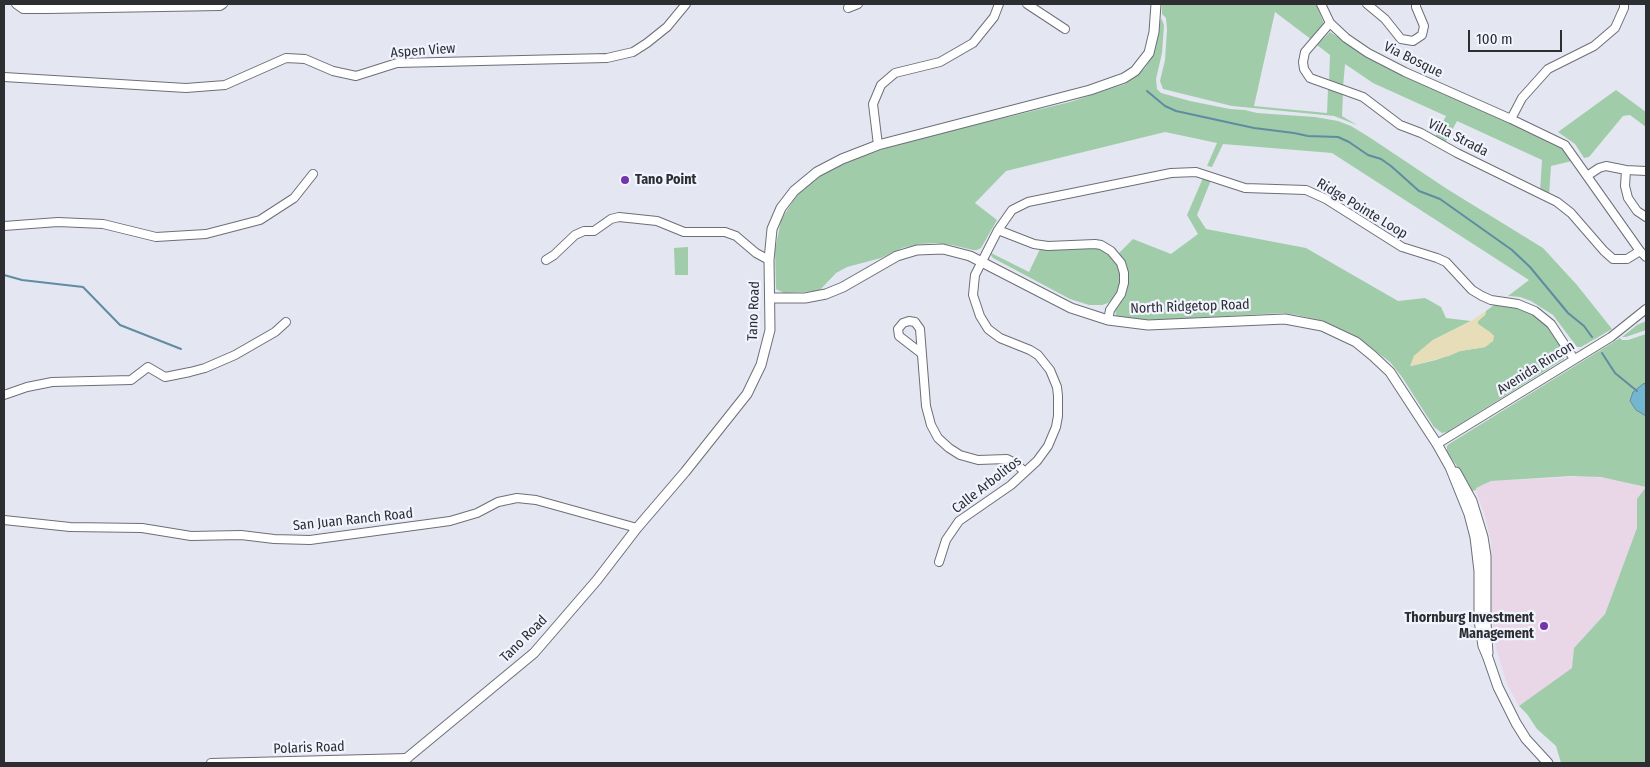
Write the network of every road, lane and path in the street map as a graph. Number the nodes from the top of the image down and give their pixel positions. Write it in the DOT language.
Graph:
graph roads {
  1 [pos="16,4"];
  2 [pos="123,4"];
  3 [pos="222,4"];
  4 [pos="686,4"];
  5 [pos="858,4"];
  6 [pos="999,4"];
  7 [pos="1026,4"];
  8 [pos="1156,4"];
  9 [pos="1321,4"];
  10 [pos="1367,4"];
  11 [pos="1416,4"];
  12 [pos="1624,4"];
  13 [pos="173,5"];
  14 [pos="115,8"];
  15 [pos="848,8"];
  16 [pos="1330,23"];
  17 [pos="1065,29"];
  18 [pos="633,52"];
  19 [pos="636,60"];
  20 [pos="4,77"];
  21 [pos="1511,118"];
  22 [pos="878,145"];
  23 [pos="1626,170"];
  24 [pos="1646,171"];
  25 [pos="314,174"];
  26 [pos="1587,176"];
  27 [pos="1646,217"];
  28 [pos="4,226"];
  29 [pos="998,230"];
  30 [pos="1643,254"];
  31 [pos="546,260"];
  32 [pos="769,260"];
  33 [pos="981,261"];
  34 [pos="770,298"];
  35 [pos="1646,309"];
  36 [pos="1108,320"];
  37 [pos="286,322"];
  38 [pos="921,353"];
  39 [pos="1574,359"];
  40 [pos="4,395"];
  41 [pos="1437,444"];
  42 [pos="1025,472"];
  43 [pos="4,520"];
  44 [pos="637,528"];
  45 [pos="939,562"];
  46 [pos="405,760"];
  47 [pos="211,763"];
  48 [pos="1548,763"];
  1 -- 14 [label="street"];
  2 -- 14 [label="street"];
  3 -- 13 [label="street"];
  4 -- 18 [label="street, Aspen View"];
  5 -- 15 [label="street"];
  6 -- 22 [label="street"];
  7 -- 17 [label="street"];
  8 -- 22 [label="street, Tano Road"];
  9 -- 16 [label="street, Via Bosque"];
  10 -- 11 [label="street"];
  12 -- 21 [label="street"];
  13 -- 14 [label="street"];
  16 -- 21 [label="street, Via Bosque"];
  16 -- 30 [label="street, Villa Strada"];
  18 -- 19 [label="street"];
  18 -- 20 [label="street, Aspen View"];
  21 -- 26 [label="street, Via Bosque"];
  22 -- 32 [label="street, Tano Road"];
  23 -- 24 [label="street"];
  23 -- 26 [label="street"];
  23 -- 27 [label="street"];
  25 -- 28 [label="street"];
  26 -- 30 [label="street, Via Bosque"];
  29 -- 33 [label="street, Ridge Pointe Loop"];
  29 -- 36 [label="street"];
  29 -- 39 [label="street, Ridge Pointe Loop"];
  31 -- 32 [label="street"];
  32 -- 34 [label="street, Tano Road"];
  33 -- 34 [label="street, North Ridgetop Road"];
  33 -- 36 [label="street, North Ridgetop Road"];
  33 -- 42 [label="street, Calle Arbolitos"];
  34 -- 44 [label="street, Tano Road"];
  35 -- 39 [label="street, Avenida Rincon"];
  36 -- 41 [label="street, North Ridgetop Road"];
  37 -- 40 [label="street"];
  38 -- 42 [label="street"];
  39 -- 41 [label="street, Avenida Rincon"];
  41 -- 48 [label="street, North Ridgetop Road"];
  42 -- 45 [label="street, Calle Arbolitos"];
  43 -- 44 [label="street, San Juan Ranch Road"];
  44 -- 46 [label="street, Tano Road"];
  46 -- 47 [label="street, Polaris Road"];
}
